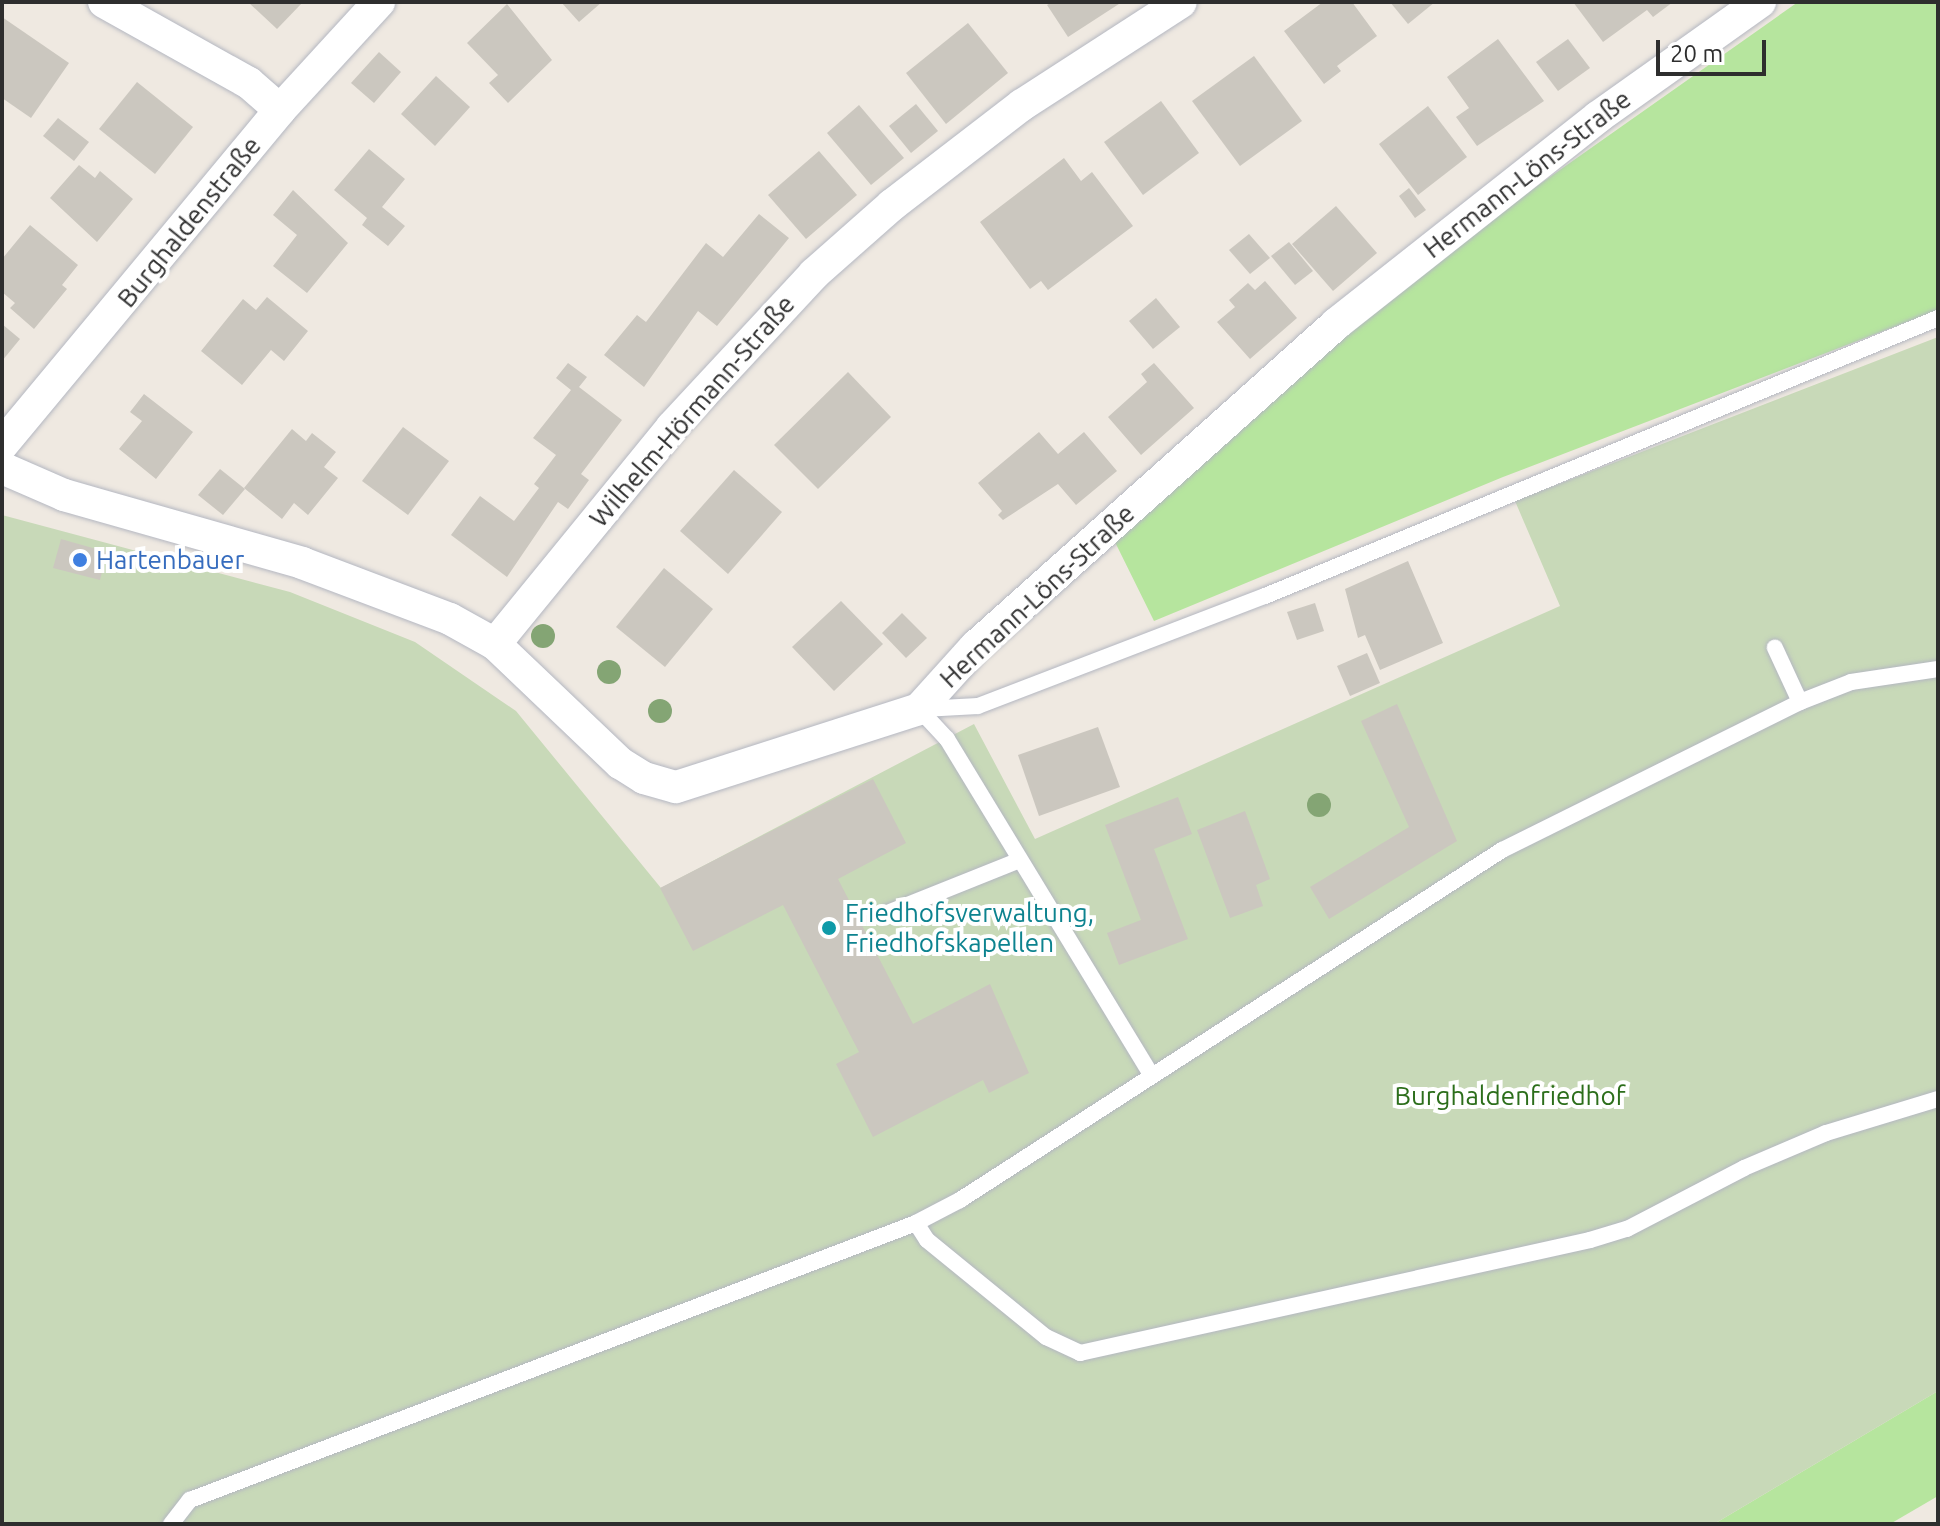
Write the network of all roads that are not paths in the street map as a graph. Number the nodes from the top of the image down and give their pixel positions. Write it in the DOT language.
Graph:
graph roads {
  1 [pos="104,2"];
  2 [pos="379,2"];
  3 [pos="1181,2"];
  4 [pos="1760,2"];
  5 [pos="280,110"];
  6 [pos="1938,318"];
  7 [pos="2,445"];
  8 [pos="2,468"];
  9 [pos="495,644"];
  10 [pos="1775,648"];
  11 [pos="1938,669"];
  12 [pos="1800,702"];
  13 [pos="919,709"];
  14 [pos="1020,860"];
  15 [pos="885,914"];
  16 [pos="1150,1073"];
  17 [pos="1938,1099"];
  18 [pos="916,1223"];
  19 [pos="171,1524"];
  1 -- 5 [label="street"];
  2 -- 5 [label="street, Burghaldenstraße"];
  3 -- 9 [label="street, Wilhelm-Hörmann-Straße"];
  4 -- 13 [label="street, Hermann-Löns-Straße"];
  5 -- 7 [label="street, Burghaldenstraße"];
  6 -- 13 [label="lane"];
  8 -- 9 [label="street, Hermann-Löns-Straße"];
  9 -- 13 [label="street, Hermann-Löns-Straße"];
  10 -- 12 [label="lane"];
  11 -- 12 [label="lane"];
  12 -- 16 [label="lane"];
  13 -- 14 [label="lane"];
  14 -- 15 [label="lane"];
  14 -- 16 [label="lane"];
  16 -- 18 [label="lane"];
  17 -- 18 [label="lane"];
  18 -- 19 [label="lane"];
}
